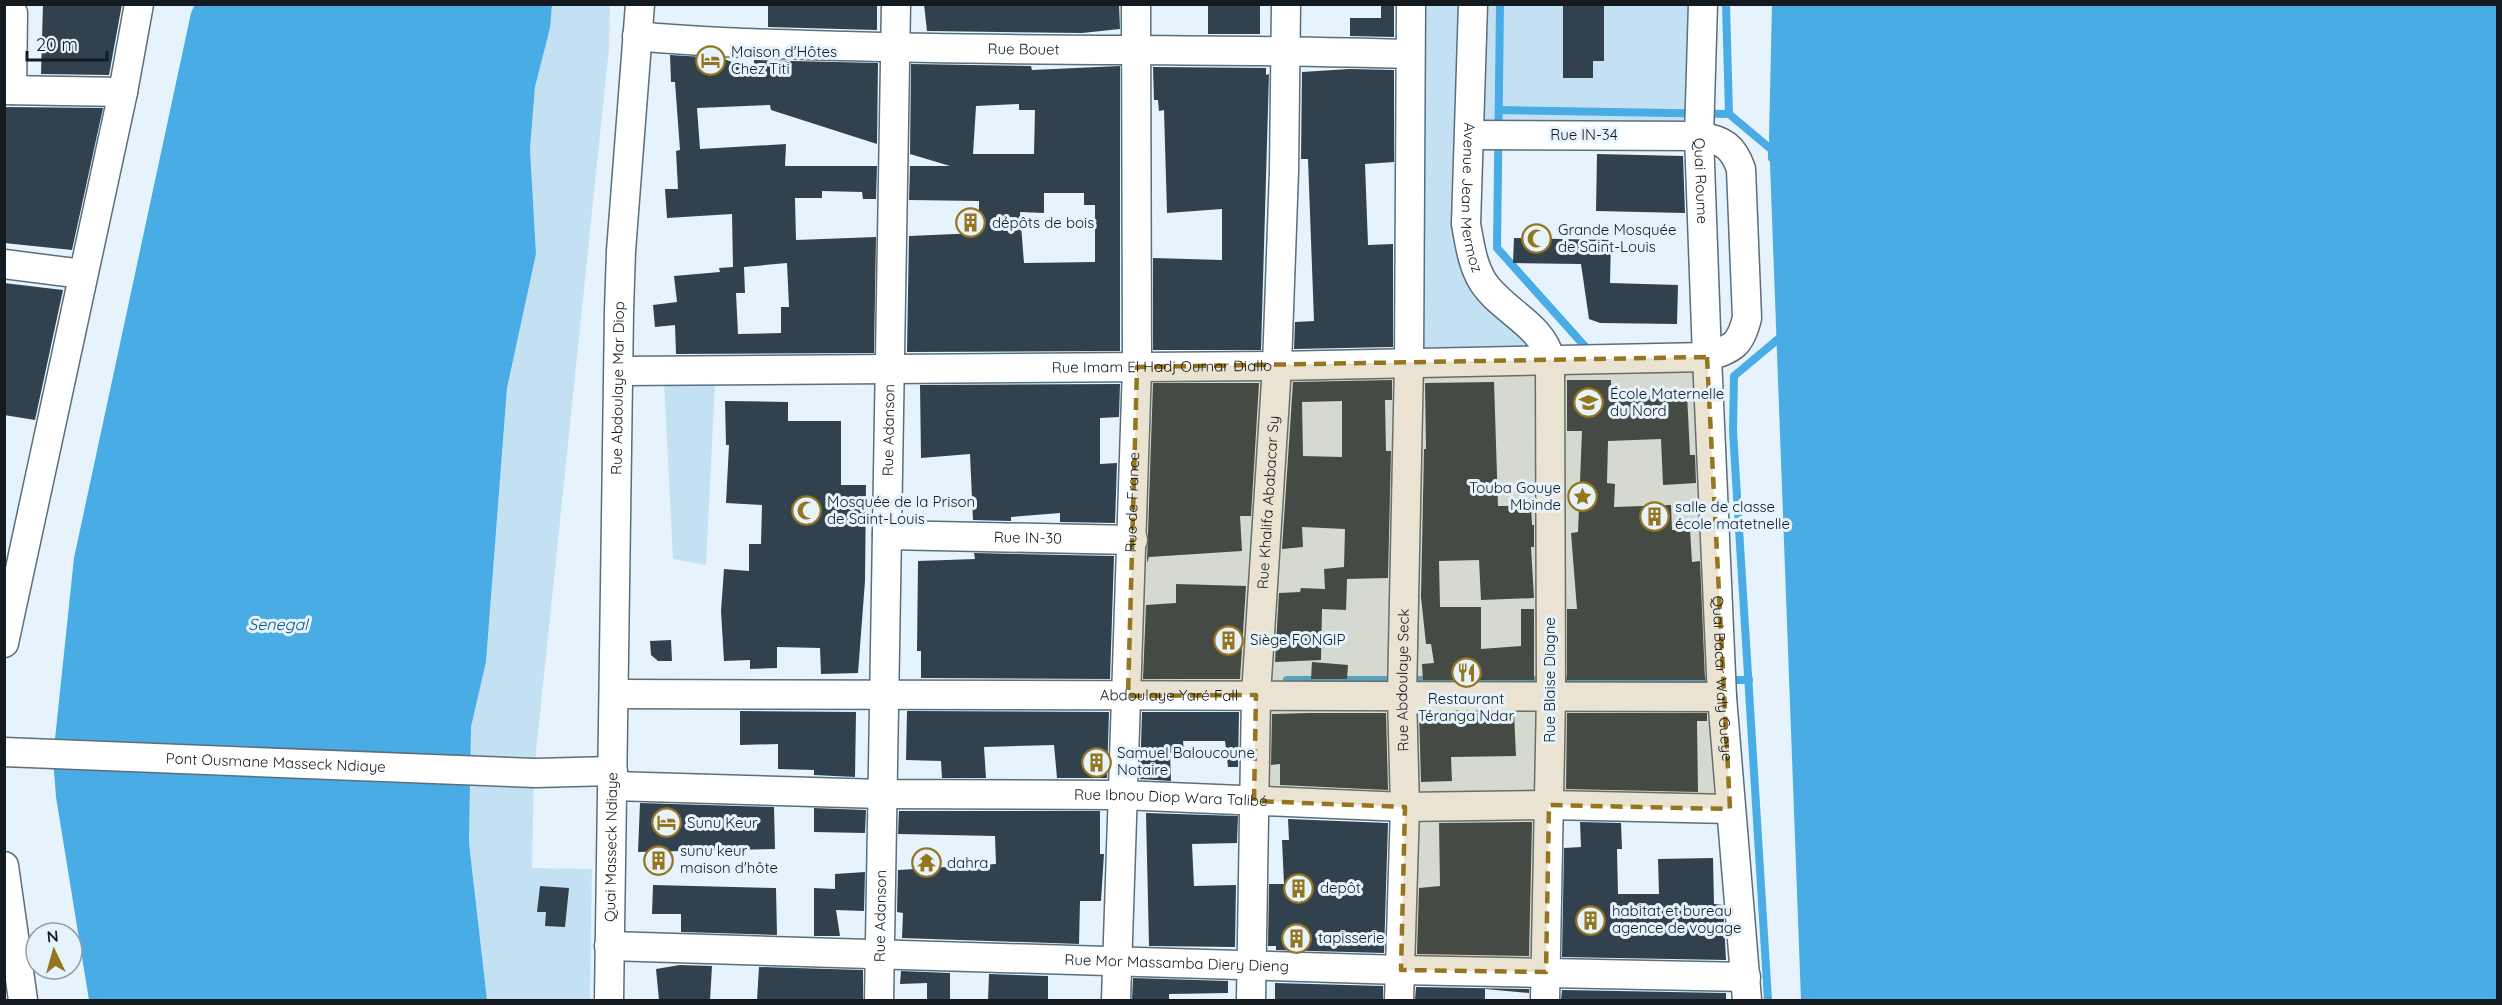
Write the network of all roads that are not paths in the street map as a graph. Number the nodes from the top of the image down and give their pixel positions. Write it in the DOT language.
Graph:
graph roads {
  1 [pos="139,4"];
  2 [pos="640,4"];
  3 [pos="896,4"];
  4 [pos="1136,4"];
  5 [pos="1286,4"];
  6 [pos="1411,4"];
  7 [pos="1473,4"];
  8 [pos="1703,4"];
  9 [pos="13,13"];
  10 [pos="637,36"];
  11 [pos="896,48"];
  12 [pos="1135,50"];
  13 [pos="1286,50"];
  14 [pos="1409,54"];
  15 [pos="8,90"];
  16 [pos="123,92"];
  17 [pos="1470,135"];
  18 [pos="1699,136"];
  19 [pos="4,264"];
  20 [pos="83,274"];
  21 [pos="1707,357"];
  22 [pos="1550,359"];
  23 [pos="1409,362"];
  24 [pos="1277,366"];
  25 [pos="1137,367"];
  26 [pos="890,370"];
  27 [pos="618,371"];
  28 [pos="887,535"];
  29 [pos="1133,540"];
  30 [pos="4,643"];
  31 [pos="615,694"];
  32 [pos="884,694"];
  33 [pos="1128,696"];
  34 [pos="1256,696"];
  35 [pos="1402,696"];
  36 [pos="1551,696"];
  37 [pos="1722,697"];
  38 [pos="10,753"];
  39 [pos="535,772"];
  40 [pos="613,778"];
  41 [pos="882,794"];
  42 [pos="1121,795"];
  43 [pos="1254,801"];
  44 [pos="1549,805"];
  45 [pos="1405,807"];
  46 [pos="1730,809"];
  47 [pos="4,866"];
  48 [pos="609,946"];
  49 [pos="879,954"];
  50 [pos="1118,962"];
  51 [pos="1253,966"];
  52 [pos="1401,970"];
  53 [pos="1545,972"];
  54 [pos="16,989"];
  55 [pos="1746,989"];
  56 [pos="609,1000"];
  57 [pos="879,1000"];
  58 [pos="1116,1000"];
  59 [pos="1251,1000"];
  60 [pos="1399,1000"];
  61 [pos="1545,1000"];
  1 -- 16 [label="street"];
  2 -- 10 [label="street, Rue Abdoulaye Mar Diop"];
  3 -- 11 [label="street, Rue Adanson"];
  4 -- 12 [label="street, Rue de France"];
  5 -- 13 [label="street, Rue Khalifa Ababacar Sy"];
  6 -- 14 [label="street"];
  7 -- 17 [label="street, Avenue Jean Mermoz"];
  8 -- 18 [label="street, Quai Roume"];
  9 -- 15 [label="street"];
  10 -- 11 [label="street, Rue Bouet"];
  10 -- 27 [label="street, Rue Abdoulaye Mar Diop"];
  11 -- 12 [label="street, Rue Bouet"];
  11 -- 26 [label="street, Rue Adanson"];
  12 -- 13 [label="street, Rue Bouet"];
  12 -- 25 [label="street, Rue de France"];
  13 -- 14 [label="street, Rue Bouet"];
  13 -- 24 [label="street, Rue Khalifa Ababacar Sy"];
  14 -- 23 [label="street"];
  15 -- 16 [label="street"];
  16 -- 20 [label="street"];
  17 -- 18 [label="street, Rue IN-34"];
  17 -- 22 [label="street, Avenue Jean Mermoz"];
  18 -- 21 [label="street, Quai Roume"];
  18 -- 21 [label="street, Rue IN-34"];
  19 -- 20 [label="street"];
  20 -- 30 [label="street"];
  21 -- 22 [label="street, Rue Imam El Hadj Oumar Diallo"];
  21 -- 37 [label="street, Quai Bacar Waly Gueye"];
  22 -- 23 [label="street, Rue Imam El Hadj Oumar Diallo"];
  22 -- 36 [label="street, Rue Blaise Diagne"];
  23 -- 24 [label="street, Rue Imam El Hadj Oumar Diallo"];
  23 -- 35 [label="street, Rue Abdoulaye Seck"];
  24 -- 25 [label="street, Rue Imam El Hadj Oumar Diallo"];
  24 -- 34 [label="street, Rue Khalifa Ababacar Sy"];
  25 -- 26 [label="street, Rue Imam El Hadj Oumar Diallo"];
  25 -- 29 [label="street, Rue de France"];
  26 -- 27 [label="street, Rue Imam El Hadj Oumar Diallo"];
  26 -- 28 [label="street, Rue Adanson"];
  27 -- 31 [label="street, Rue Abdoulaye Mar Diop"];
  28 -- 29 [label="street, Rue IN-30"];
  28 -- 32 [label="street, Rue Adanson"];
  29 -- 33 [label="street, Rue de France"];
  31 -- 32 [label="street, Abdoulaye Yaré Fall"];
  31 -- 40 [label="street, Rue Abdoulaye Mar Diop"];
  32 -- 33 [label="street, Abdoulaye Yaré Fall"];
  32 -- 41 [label="street, Rue Adanson"];
  33 -- 34 [label="street, Abdoulaye Yaré Fall"];
  33 -- 42 [label="street, Rue de France"];
  34 -- 35 [label="street, Abdoulaye Yaré Fall"];
  34 -- 43 [label="street, Rue Khalifa Ababacar Sy"];
  35 -- 36 [label="street, Abdoulaye Yaré Fall"];
  35 -- 45 [label="street, Rue Abdoulaye Seck"];
  36 -- 37 [label="street, Abdoulaye Yaré Fall"];
  36 -- 44 [label="street, Rue Blaise Diagne"];
  37 -- 46 [label="street, Quai Bacar Waly Gueye"];
  38 -- 39 [label="street, Pont Ousmane Masseck Ndiaye"];
  39 -- 40 [label="street, Quai Masseck Ndiaye"];
  40 -- 41 [label="street, Rue Ibnou Diop Wara Talibé"];
  40 -- 48 [label="street, Quai Masseck Ndiaye"];
  41 -- 42 [label="street, Rue Ibnou Diop Wara Talibé"];
  41 -- 49 [label="street, Rue Adanson"];
  42 -- 43 [label="street, Rue Ibnou Diop Wara Talibé"];
  42 -- 50 [label="street, Rue de France"];
  43 -- 45 [label="street, Rue Ibnou Diop Wara Talibé"];
  43 -- 51 [label="street, Rue Khalifa Ababacar Sy"];
  44 -- 45 [label="street, Rue Ibnou Diop Wara Talibé"];
  44 -- 46 [label="street, Rue Ibnou Diop Wara Talibé"];
  44 -- 53 [label="street, Rue Blaise Diagne"];
  45 -- 52 [label="street, Rue Abdoulaye Seck"];
  46 -- 55 [label="street, Quai Bacar Waly Gueye"];
  47 -- 54 [label="street"];
  48 -- 49 [label="street, Rue Mor Massamba Diery Dieng"];
  48 -- 56 [label="street, Quai Masseck Ndiaye"];
  49 -- 50 [label="street, Rue Mor Massamba Diery Dieng"];
  49 -- 57 [label="street, Rue Adanson"];
  50 -- 51 [label="street, Rue Mor Massamba Diery Dieng"];
  50 -- 58 [label="street, Rue de France"];
  51 -- 52 [label="street, Rue Mor Massamba Diery Dieng"];
  51 -- 59 [label="street, Rue Khalifa Ababacar Sy"];
  52 -- 53 [label="street, Rue Mor Massamba Diery Dieng"];
  52 -- 60 [label="street, Rue Abdoulaye Seck"];
  53 -- 55 [label="street, Rue Mor Massamba Diery Dieng"];
  53 -- 61 [label="street, Rue Blaise Diagne"];
}
